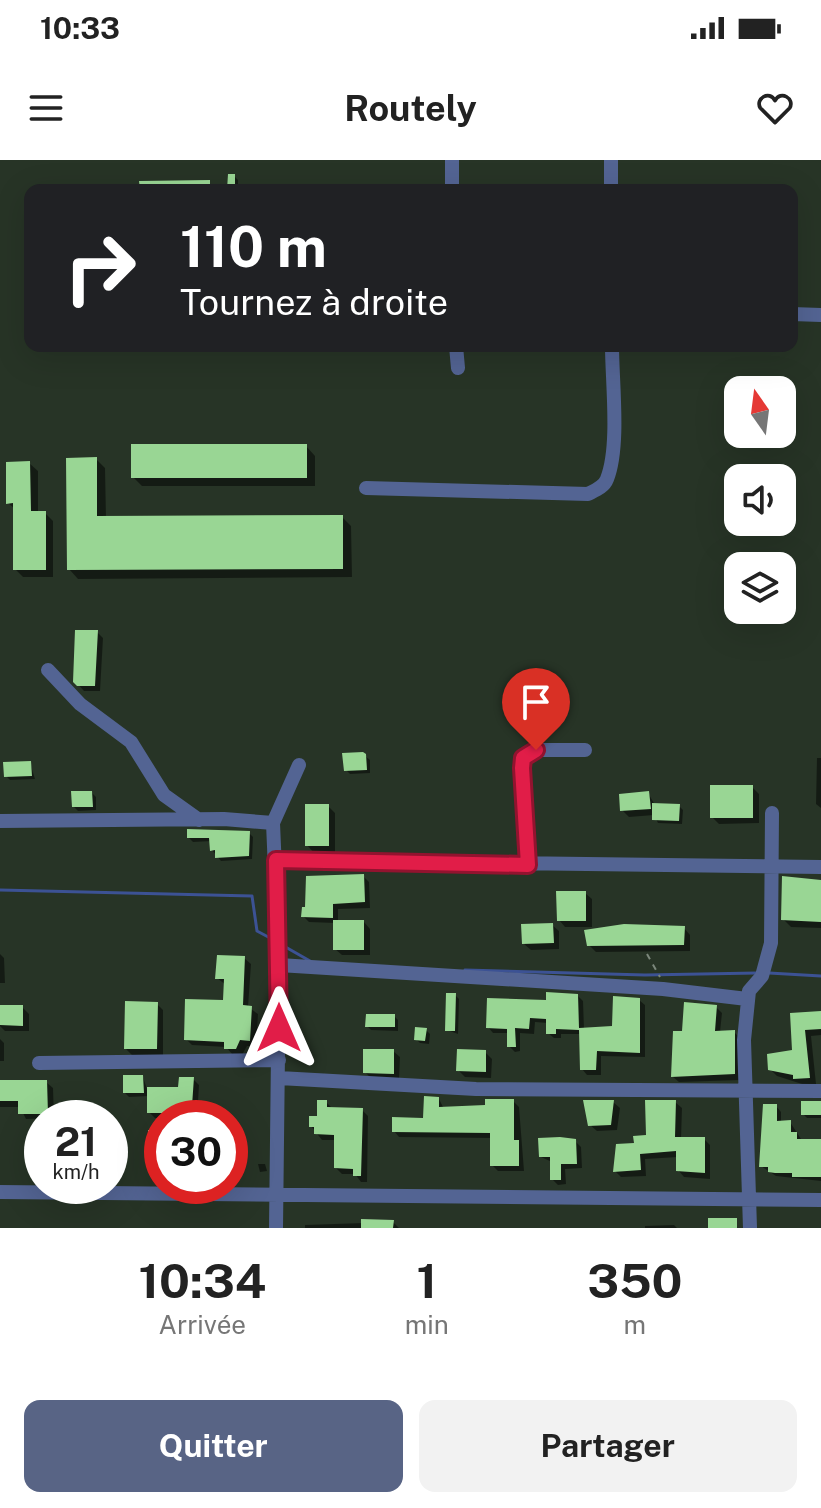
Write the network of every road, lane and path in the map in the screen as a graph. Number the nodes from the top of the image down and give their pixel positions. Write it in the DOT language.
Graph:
graph roads {
  1 [pos="452,160"];
  2 [pos="611,160"];
  3 [pos="452,184"];
  4 [pos="611,184"];
  5 [pos="798,314"];
  6 [pos="821,315"];
  7 [pos="457,352"];
  8 [pos="612,352"];
  9 [pos="458,368"];
  10 [pos="366,488"];
  11 [pos="48,670"];
  12 [pos="585,750"];
  13 [pos="299,765"];
  14 [pos="772,813"];
  15 [pos="199,820"];
  16 [pos="0,821"];
  17 [pos="273,823"];
  18 [pos="276,860"];
  19 [pos="528,865"];
  20 [pos="769,867"];
  21 [pos="821,867"];
  22 [pos="647,954"];
  23 [pos="279,965"];
  24 [pos="663,989"];
  25 [pos="747,999"];
  26 [pos="279,1060"];
  27 [pos="39,1063"];
  28 [pos="279,1078"];
  29 [pos="821,1091"];
  30 [pos="748,1093"];
  31 [pos="0,1192"];
  32 [pos="276,1196"];
  33 [pos="750,1199"];
  34 [pos="821,1200"];
  35 [pos="276,1228"];
  36 [pos="750,1228"];
  1 -- 3 [label="street"];
  2 -- 4 [label="street"];
  5 -- 6 [label="street"];
  7 -- 9 [label="street"];
  8 -- 10 [label="street"];
  11 -- 15 [label="street"];
  12 -- 19 [label="street"];
  13 -- 17 [label="street"];
  14 -- 20 [label="street"];
  15 -- 16 [label="street"];
  15 -- 17 [label="street"];
  17 -- 18 [label="street"];
  18 -- 19 [label="street"];
  18 -- 23 [label="street"];
  19 -- 20 [label="street"];
  20 -- 21 [label="street"];
  20 -- 25 [label="street"];
  22 -- 24 [label="path"];
  23 -- 24 [label="street"];
  23 -- 26 [label="street"];
  24 -- 25 [label="street"];
  25 -- 30 [label="street"];
  26 -- 27 [label="street"];
  26 -- 28 [label="street"];
  28 -- 30 [label="street"];
  28 -- 32 [label="street"];
  29 -- 30 [label="street"];
  30 -- 33 [label="street"];
  31 -- 32 [label="street"];
  32 -- 33 [label="street"];
  32 -- 35 [label="street"];
  33 -- 34 [label="street"];
  33 -- 36 [label="street"];
}
